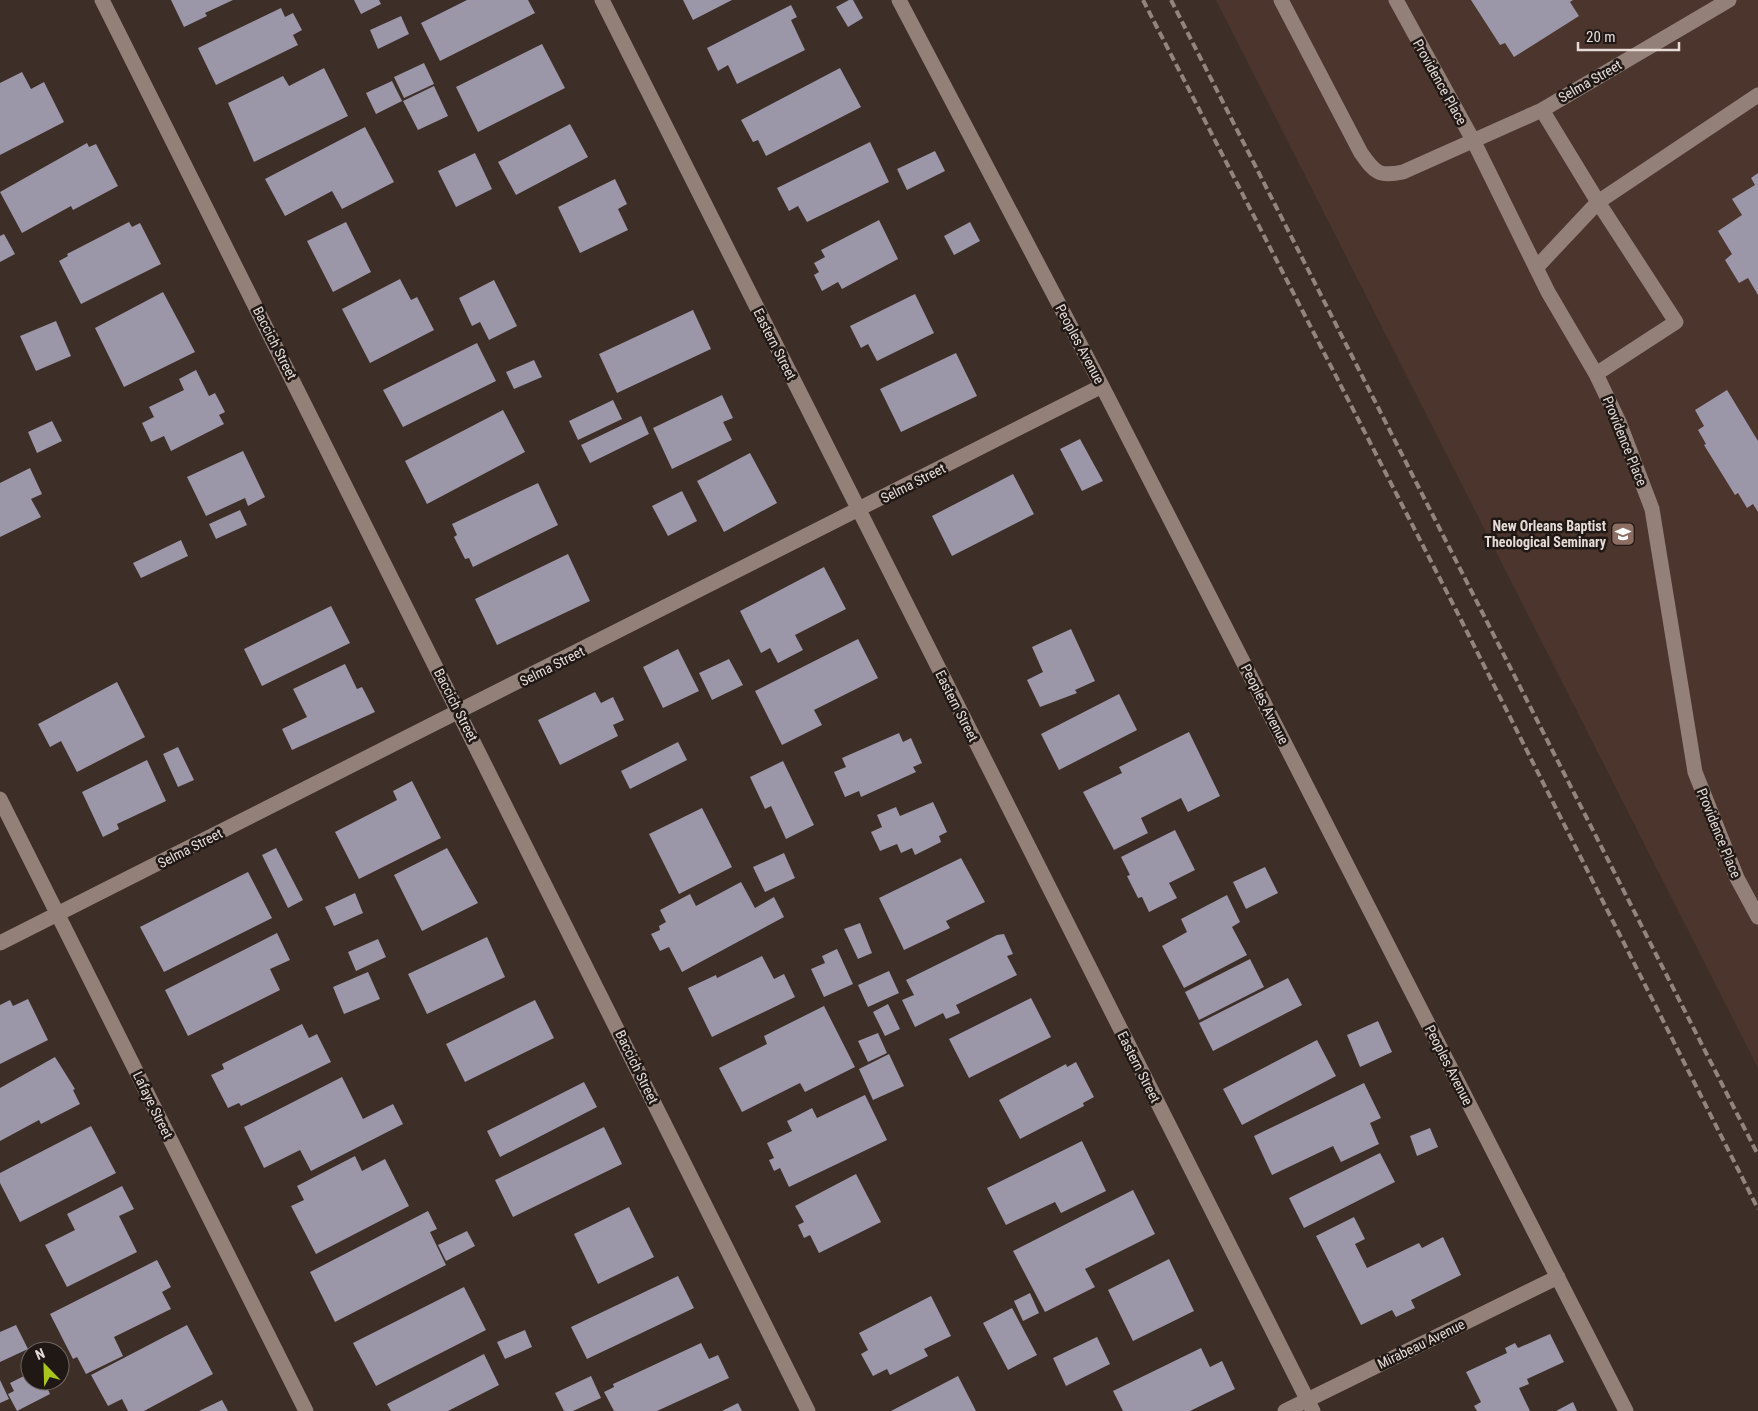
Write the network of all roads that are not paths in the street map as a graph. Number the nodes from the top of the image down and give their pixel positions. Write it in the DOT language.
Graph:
graph roads {
  1 [pos="102,0"];
  2 [pos="602,0"];
  3 [pos="899,0"];
  4 [pos="1281,0"];
  5 [pos="1396,0"];
  6 [pos="1730,0"];
  7 [pos="1758,95"];
  8 [pos="1542,110"];
  9 [pos="1474,142"];
  10 [pos="1598,202"];
  11 [pos="1536,268"];
  12 [pos="1596,374"];
  13 [pos="1102,386"];
  14 [pos="858,511"];
  15 [pos="460,712"];
  16 [pos="0,799"];
  17 [pos="58,914"];
  18 [pos="1758,917"];
  19 [pos="0,943"];
  20 [pos="1558,1277"];
  21 [pos="1310,1405"];
  22 [pos="306,1411"];
  23 [pos="808,1411"];
  24 [pos="1285,1411"];
  25 [pos="1626,1411"];
  1 -- 15 [label="street, Baccich Street"];
  2 -- 14 [label="street, Eastern Street"];
  3 -- 13 [label="street, Peoples Avenue"];
  4 -- 9 [label="street, Selma Street"];
  5 -- 9 [label="street, Providence Place"];
  6 -- 8 [label="street, Selma Street"];
  7 -- 10 [label="street"];
  8 -- 9 [label="street, Selma Street"];
  8 -- 10 [label="street"];
  9 -- 11 [label="street, Providence Place"];
  10 -- 11 [label="street"];
  10 -- 12 [label="street"];
  11 -- 12 [label="street, Providence Place"];
  12 -- 18 [label="street, Providence Place"];
  13 -- 14 [label="street, Selma Street"];
  13 -- 20 [label="street, Peoples Avenue"];
  14 -- 15 [label="street, Selma Street"];
  14 -- 21 [label="street, Eastern Street"];
  15 -- 17 [label="street, Selma Street"];
  15 -- 23 [label="street, Baccich Street"];
  16 -- 17 [label="street, Lafaye Street"];
  17 -- 19 [label="street, Selma Street"];
  17 -- 22 [label="street, Lafaye Street"];
  20 -- 21 [label="street, Mirabeau Avenue"];
  20 -- 25 [label="street, Peoples Avenue"];
  21 -- 24 [label="street, Mirabeau Avenue"];
}
